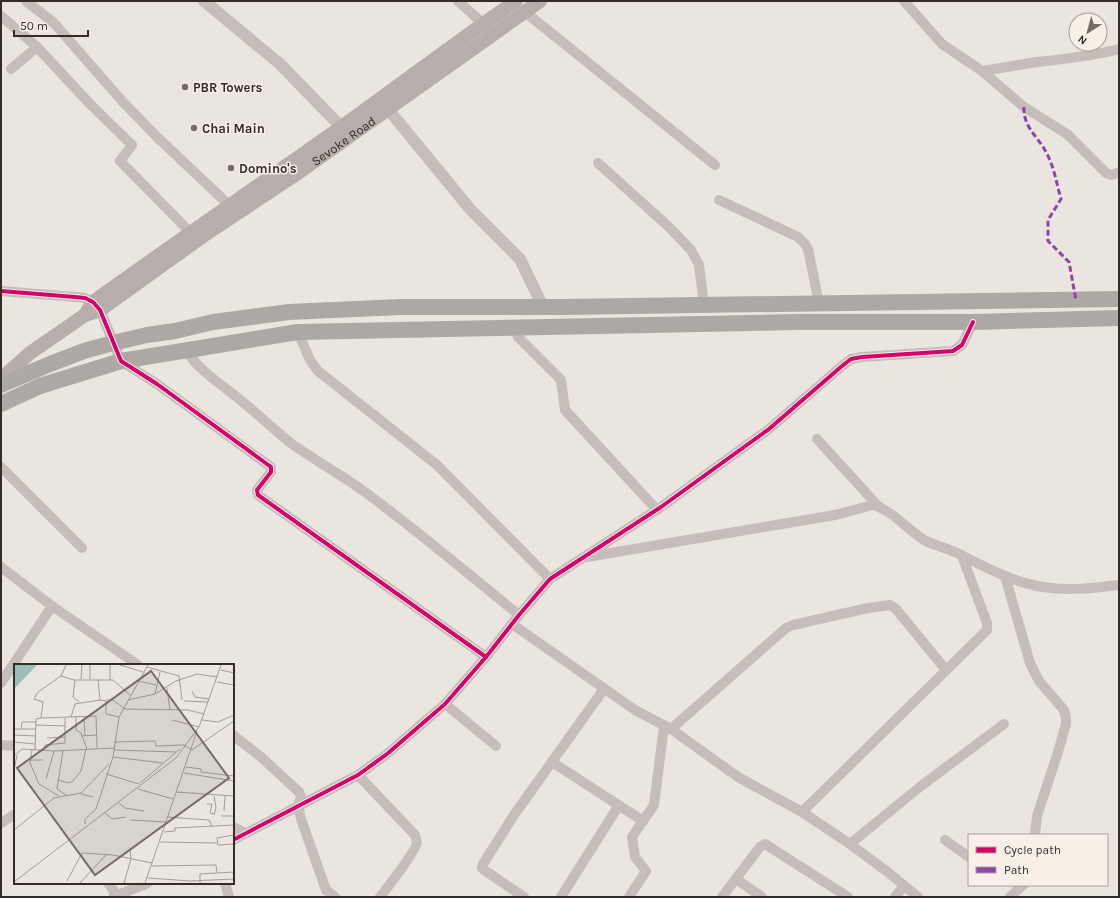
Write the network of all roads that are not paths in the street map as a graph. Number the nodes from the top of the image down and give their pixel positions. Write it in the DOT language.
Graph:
graph roads {
  1 [pos="26,1"];
  2 [pos="204,1"];
  3 [pos="458,1"];
  4 [pos="540,1"];
  5 [pos="904,1"];
  6 [pos="521,6"];
  7 [pos="1,16"];
  8 [pos="484,23"];
  9 [pos="494,35"];
  10 [pos="37,47"];
  11 [pos="1119,49"];
  12 [pos="11,69"];
  13 [pos="982,72"];
  14 [pos="388,109"];
  15 [pos="345,132"];
  16 [pos="598,163"];
  17 [pos="714,165"];
  18 [pos="1119,172"];
  19 [pos="719,200"];
  20 [pos="229,205"];
  21 [pos="190,232"];
  22 [pos="1,291"];
  23 [pos="1119,299"];
  24 [pos="819,303"];
  25 [pos="704,305"];
  26 [pos="96,306"];
  27 [pos="543,307"];
  28 [pos="1119,318"];
  29 [pos="973,322"];
  30 [pos="515,327"];
  31 [pos="298,332"];
  32 [pos="113,344"];
  33 [pos="186,350"];
  34 [pos="121,361"];
  35 [pos="1,379"];
  36 [pos="1,385"];
  37 [pos="1,404"];
  38 [pos="817,439"];
  39 [pos="1,467"];
  40 [pos="879,507"];
  41 [pos="657,510"];
  42 [pos="82,548"];
  43 [pos="962,556"];
  44 [pos="583,558"];
  45 [pos="1,567"];
  46 [pos="1005,576"];
  47 [pos="550,579"];
  48 [pos="1119,585"];
  49 [pos="52,606"];
  50 [pos="519,615"];
  51 [pos="512,624"];
  52 [pos="486,657"];
  53 [pos="137,664"];
  54 [pos="946,670"];
  55 [pos="1,683"];
  56 [pos="604,689"];
  57 [pos="445,704"];
  58 [pos="1004,724"];
  59 [pos="667,727"];
  60 [pos="234,736"];
  61 [pos="1,745"];
  62 [pos="14,746"];
  63 [pos="496,746"];
  64 [pos="552,762"];
  65 [pos="358,775"];
  66 [pos="619,805"];
  67 [pos="298,806"];
  68 [pos="802,812"];
  69 [pos="14,815"];
  70 [pos="643,821"];
  71 [pos="1,823"];
  72 [pos="234,828"];
  73 [pos="246,834"];
  74 [pos="1035,834"];
  75 [pos="234,840"];
  76 [pos="945,840"];
  77 [pos="850,844"];
  78 [pos="968,856"];
  79 [pos="736,879"];
  80 [pos="109,884"];
  81 [pos="145,884"];
  82 [pos="225,884"];
  83 [pos="904,886"];
  84 [pos="115,896"];
  85 [pos="229,897"];
  86 [pos="335,897"];
  87 [pos="380,897"];
  88 [pos="524,897"];
  89 [pos="561,897"];
  90 [pos="629,897"];
  91 [pos="722,897"];
  92 [pos="762,897"];
  93 [pos="848,897"];
  94 [pos="895,897"];
  95 [pos="918,897"];
  1 -- 20 [label="street"];
  2 -- 15 [label="street"];
  3 -- 8 [label="street"];
  4 -- 6 [label="main road, Sevoke Road"];
  5 -- 13 [label="street"];
  6 -- 8 [label="main road, Sevoke Road"];
  6 -- 9 [label="main road, Sevoke Road"];
  6 -- 17 [label="street"];
  7 -- 10 [label="street"];
  8 -- 9 [label="street"];
  8 -- 15 [label="main road, Sevoke Road"];
  9 -- 14 [label="main road, Sevoke Road"];
  10 -- 12 [label="street"];
  10 -- 21 [label="street"];
  11 -- 13 [label="street"];
  13 -- 18 [label="street"];
  14 -- 15 [label="main road, Sevoke Road"];
  14 -- 27 [label="street"];
  15 -- 20 [label="main road, Sevoke Road"];
  15 -- 26 [label="main road, Sevoke Road"];
  16 -- 25 [label="street"];
  19 -- 24 [label="street"];
  20 -- 21 [label="main road, Sevoke Road"];
  21 -- 26 [label="main road, Sevoke Road"];
  22 -- 26 [label="street"];
  23 -- 24 [label="highway"];
  24 -- 25 [label="highway"];
  25 -- 27 [label="highway"];
  26 -- 32 [label="street"];
  26 -- 35 [label="main road, Sevoke Road"];
  27 -- 32 [label="highway"];
  28 -- 29 [label="highway"];
  29 -- 30 [label="highway"];
  29 -- 41 [label="street"];
  30 -- 31 [label="highway"];
  30 -- 41 [label="street"];
  31 -- 33 [label="highway"];
  31 -- 47 [label="street"];
  32 -- 34 [label="street"];
  32 -- 36 [label="highway"];
  33 -- 34 [label="highway"];
  33 -- 50 [label="street"];
  34 -- 37 [label="highway"];
  34 -- 52 [label="street"];
  38 -- 40 [label="street"];
  39 -- 42 [label="street"];
  40 -- 43 [label="street"];
  40 -- 44 [label="street"];
  41 -- 44 [label="street"];
  43 -- 46 [label="street"];
  43 -- 54 [label="street"];
  44 -- 47 [label="street"];
  45 -- 49 [label="street"];
  46 -- 48 [label="street"];
  46 -- 74 [label="street"];
  47 -- 50 [label="street"];
  49 -- 53 [label="street"];
  49 -- 55 [label="street"];
  50 -- 51 [label="street"];
  51 -- 52 [label="street"];
  51 -- 56 [label="street"];
  52 -- 57 [label="street"];
  54 -- 59 [label="street"];
  54 -- 68 [label="street"];
  56 -- 59 [label="street"];
  56 -- 64 [label="street"];
  57 -- 63 [label="street"];
  57 -- 65 [label="street"];
  58 -- 77 [label="street"];
  59 -- 68 [label="street"];
  59 -- 70 [label="street"];
  60 -- 67 [label="street"];
  61 -- 62 [label="street"];
  64 -- 66 [label="street"];
  64 -- 88 [label="street"];
  65 -- 67 [label="street"];
  65 -- 87 [label="street"];
  66 -- 70 [label="street"];
  66 -- 89 [label="street"];
  67 -- 73 [label="street"];
  67 -- 86 [label="street"];
  68 -- 77 [label="street"];
  69 -- 71 [label="street"];
  70 -- 90 [label="street"];
  72 -- 73 [label="street"];
  73 -- 75 [label="street"];
  76 -- 78 [label="street"];
  77 -- 83 [label="street"];
  79 -- 91 [label="street"];
  79 -- 92 [label="street"];
  79 -- 93 [label="street"];
  80 -- 84 [label="street"];
  81 -- 84 [label="street"];
  82 -- 85 [label="street"];
  83 -- 94 [label="street"];
  83 -- 95 [label="street"];
}
